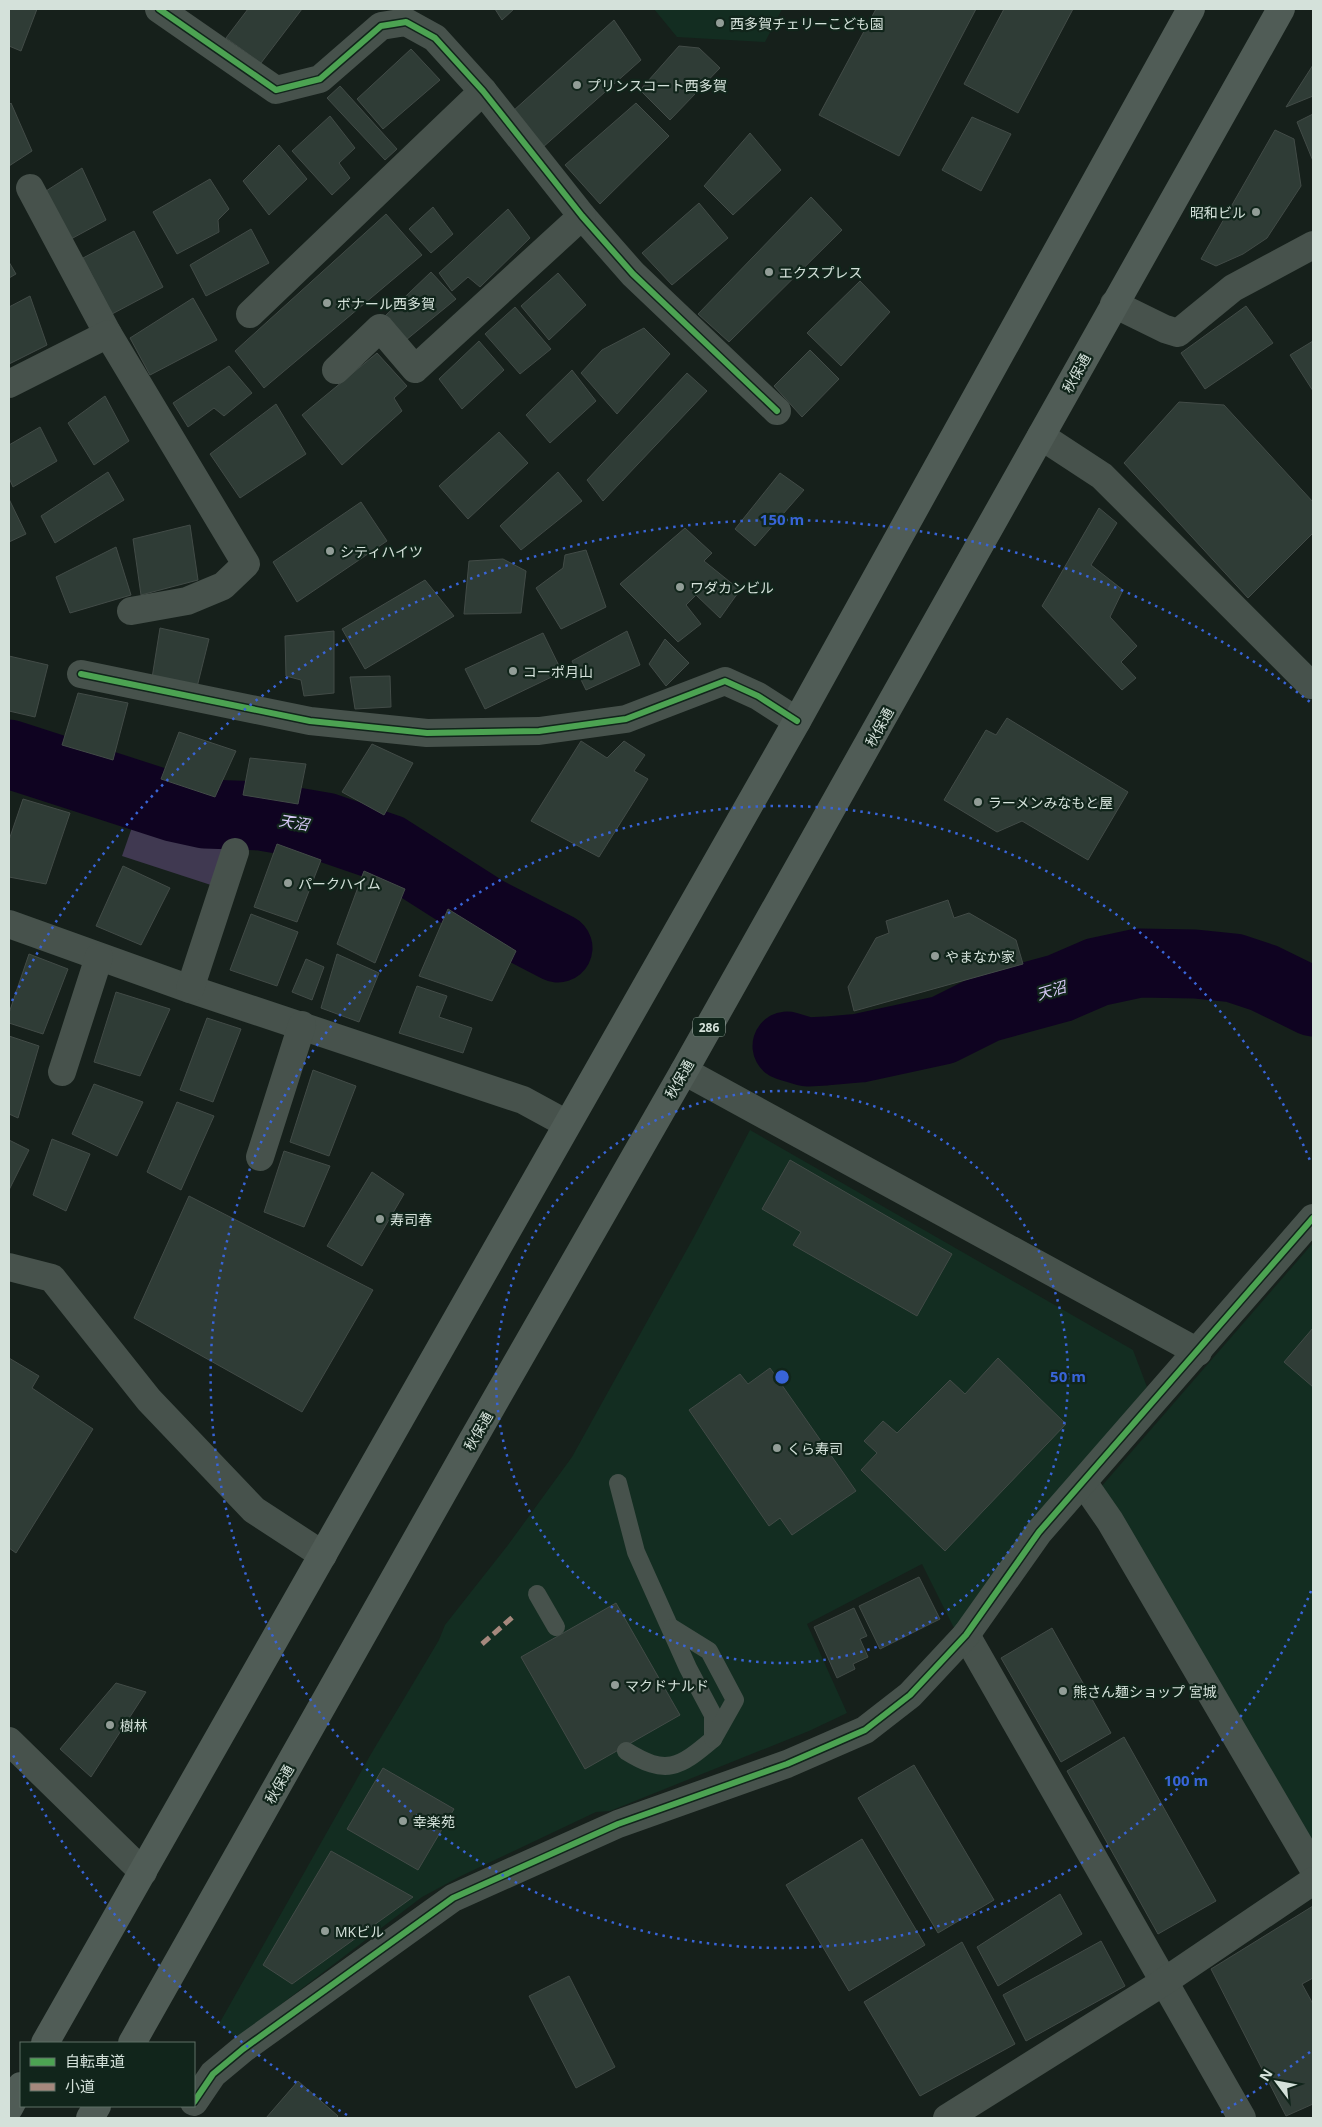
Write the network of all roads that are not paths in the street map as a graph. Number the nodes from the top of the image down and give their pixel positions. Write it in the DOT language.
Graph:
graph roads {
  1 [pos="159,9"];
  2 [pos="1191,9"];
  3 [pos="1281,9"];
  4 [pos="483,91"];
  5 [pos="30,188"];
  6 [pos="582,216"];
  7 [pos="1313,245"];
  8 [pos="1114,304"];
  9 [pos="250,314"];
  10 [pos="108,334"];
  11 [pos="336,370"];
  12 [pos="9,384"];
  13 [pos="777,411"];
  14 [pos="1041,436"];
  15 [pos="131,611"];
  16 [pos="81,674"];
  17 [pos="1310,685"];
  18 [pos="797,721"];
  19 [pos="235,852"];
  20 [pos="9,924"];
  21 [pos="99,957"];
  22 [pos="190,989"];
  23 [pos="302,1025"];
  24 [pos="684,1071"];
  25 [pos="62,1072"];
  26 [pos="567,1124"];
  27 [pos="260,1157"];
  28 [pos="1313,1218"];
  29 [pos="9,1266"];
  30 [pos="1198,1352"];
  31 [pos="1083,1482"];
  32 [pos="618,1483"];
  33 [pos="323,1555"];
  34 [pos="537,1594"];
  35 [pos="556,1628"];
  36 [pos="672,1628"];
  37 [pos="966,1635"];
  38 [pos="713,1740"];
  39 [pos="9,1741"];
  40 [pos="626,1751"];
  41 [pos="1313,1868"];
  42 [pos="143,1872"];
  43 [pos="1313,1881"];
  44 [pos="1162,1982"];
  45 [pos="46,2042"];
  46 [pos="133,2042"];
  47 [pos="20,2088"];
  48 [pos="195,2101"];
  49 [pos="96,2107"];
  50 [pos="190,2107"];
  51 [pos="9,2108"];
  52 [pos="90,2118"];
  53 [pos="183,2118"];
  54 [pos="947,2118"];
  55 [pos="1242,2118"];
  1 -- 4 [label="street"];
  2 -- 18 [label="highway"];
  3 -- 8 [label="highway, 秋保通 / 286"];
  4 -- 6 [label="street"];
  4 -- 9 [label="street"];
  5 -- 10 [label="street"];
  6 -- 11 [label="street"];
  6 -- 13 [label="street"];
  7 -- 8 [label="street"];
  8 -- 14 [label="highway, 秋保通 / 286"];
  10 -- 12 [label="street"];
  10 -- 15 [label="street"];
  14 -- 17 [label="street"];
  14 -- 24 [label="highway, 秋保通 / 286"];
  16 -- 18 [label="street"];
  18 -- 26 [label="highway"];
  19 -- 22 [label="street"];
  20 -- 21 [label="street"];
  21 -- 22 [label="street"];
  21 -- 25 [label="street"];
  22 -- 23 [label="street"];
  23 -- 26 [label="street"];
  23 -- 27 [label="street"];
  24 -- 30 [label="street"];
  24 -- 46 [label="highway, 秋保通 / 286"];
  26 -- 33 [label="highway"];
  28 -- 30 [label="street"];
  29 -- 33 [label="street"];
  30 -- 31 [label="street"];
  31 -- 37 [label="street"];
  31 -- 41 [label="street"];
  32 -- 36 [label="lane"];
  33 -- 42 [label="highway"];
  34 -- 35 [label="lane"];
  36 -- 38 [label="lane"];
  36 -- 38 [label="lane"];
  37 -- 44 [label="street"];
  37 -- 48 [label="street"];
  38 -- 40 [label="lane"];
  39 -- 42 [label="street"];
  42 -- 45 [label="highway"];
  43 -- 44 [label="street"];
  44 -- 54 [label="street"];
  44 -- 55 [label="street"];
  47 -- 51 [label="highway"];
  49 -- 52 [label="highway"];
  50 -- 53 [label="street"];
}
